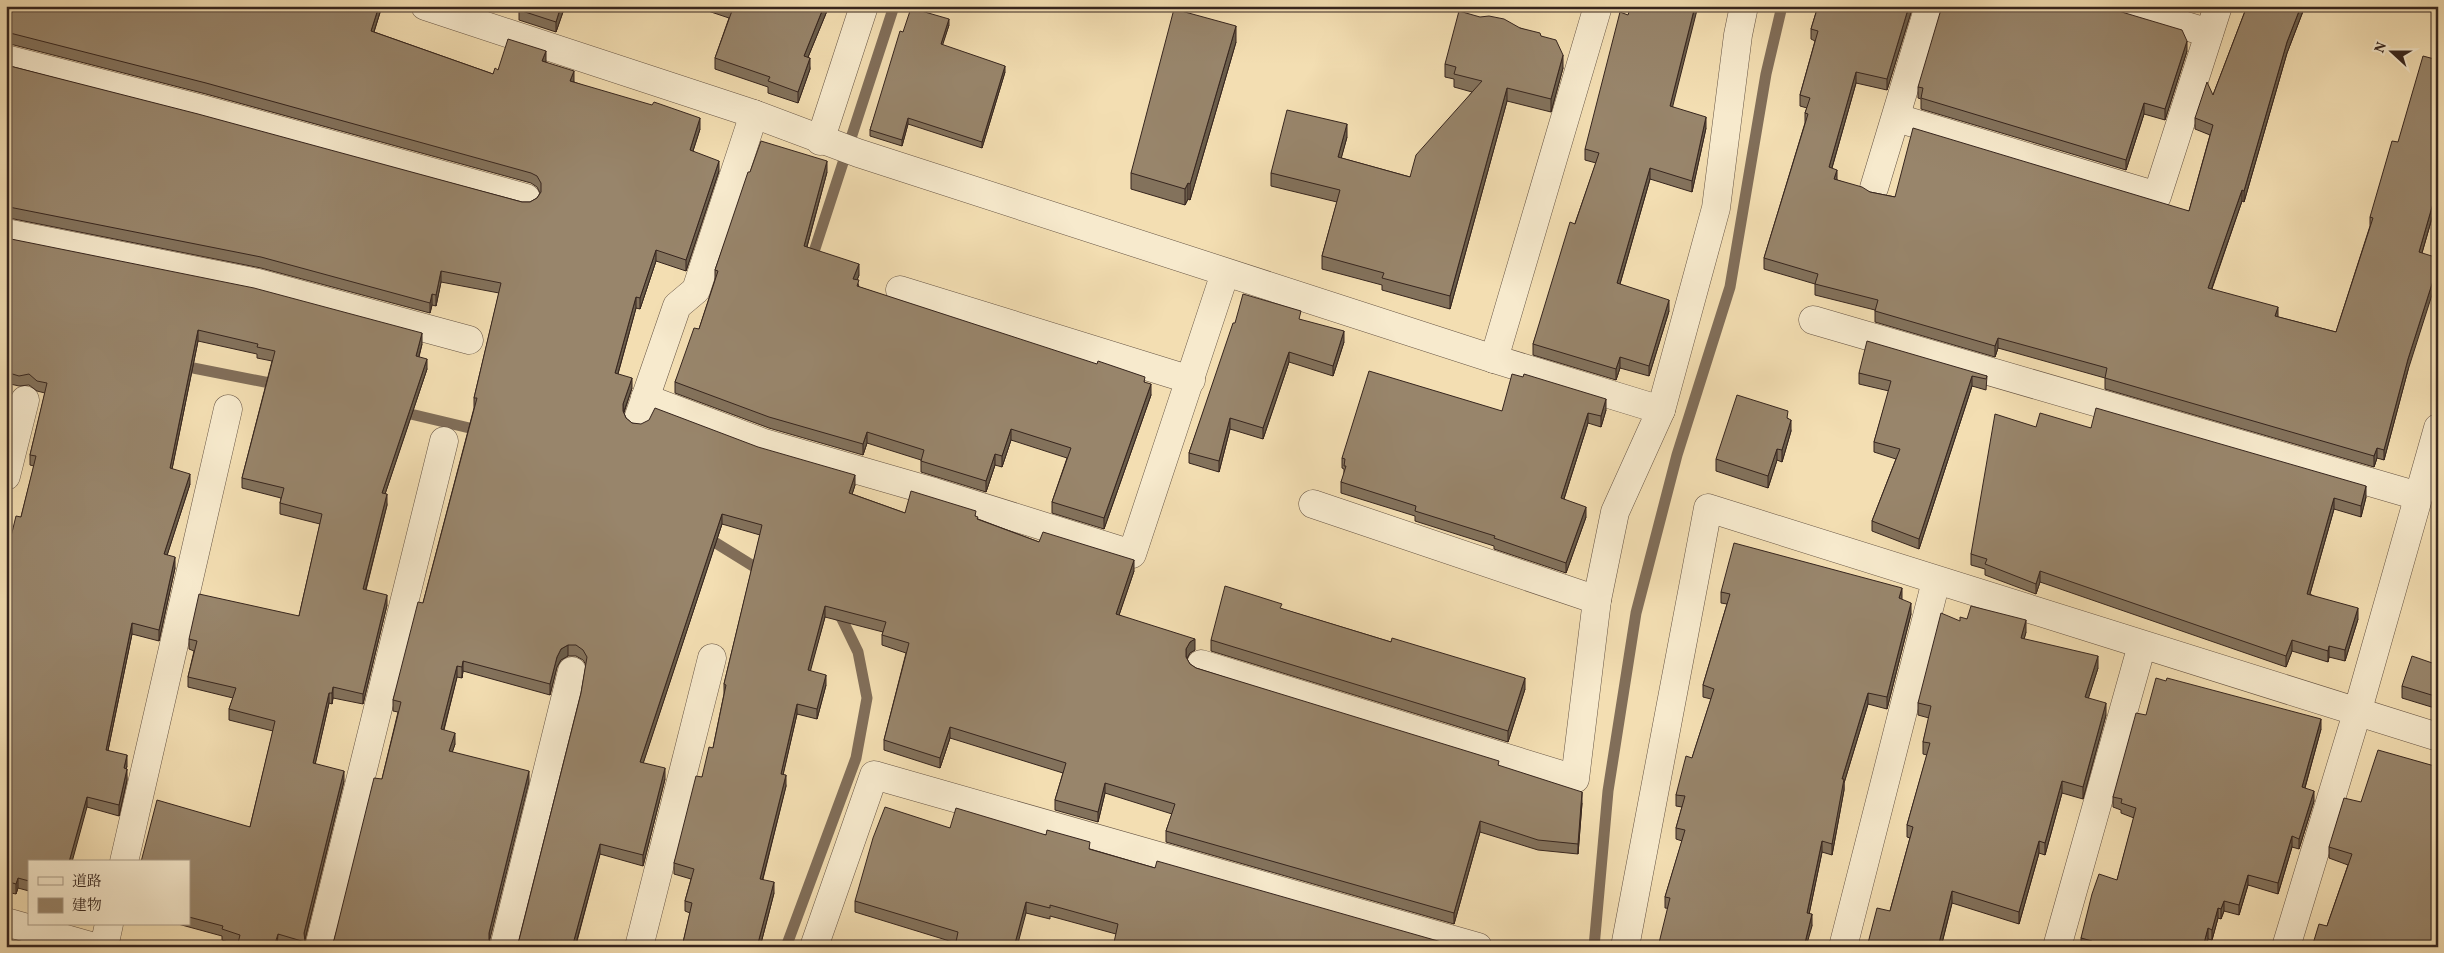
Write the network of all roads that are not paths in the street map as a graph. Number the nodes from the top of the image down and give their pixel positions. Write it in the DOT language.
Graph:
graph roads {
  1 [pos="425,6"];
  2 [pos="864,6"];
  3 [pos="1598,6"];
  4 [pos="1744,6"];
  5 [pos="1929,6"];
  6 [pos="2120,6"];
  7 [pos="2218,6"];
  8 [pos="2209,33"];
  9 [pos="6,59"];
  10 [pos="754,114"];
  11 [pos="1897,118"];
  12 [pos="838,147"];
  13 [pos="1874,188"];
  14 [pos="526,198"];
  15 [pos="6,234"];
  16 [pos="1225,273"];
  17 [pos="900,290"];
  18 [pos="1813,320"];
  19 [pos="469,340"];
  20 [pos="1494,359"];
  21 [pos="1191,380"];
  22 [pos="24,400"];
  23 [pos="228,409"];
  24 [pos="1661,410"];
  25 [pos="2438,428"];
  26 [pos="444,441"];
  27 [pos="6,476"];
  28 [pos="2418,496"];
  29 [pos="1313,504"];
  30 [pos="1936,581"];
  31 [pos="1597,600"];
  32 [pos="2142,645"];
  33 [pos="712,658"];
  34 [pos="1201,664"];
  35 [pos="572,671"];
  36 [pos="2357,713"];
  37 [pos="2438,737"];
  38 [pos="124,860"];
  39 [pos="6,922"];
  40 [pos="109,926"];
  41 [pos="94,947"];
  42 [pos="104,947"];
  43 [pos="319,947"];
  44 [pos="504,947"];
  45 [pos="639,947"];
  46 [pos="814,947"];
  47 [pos="1478,947"];
  48 [pos="1625,947"];
  49 [pos="1843,947"];
  50 [pos="2057,947"];
  51 [pos="2286,947"];
  1 -- 10 [label="street"];
  2 -- 12 [label="street"];
  3 -- 20 [label="street"];
  4 -- 24 [label="street"];
  5 -- 11 [label="street"];
  6 -- 8 [label="street"];
  7 -- 8 [label="street"];
  8 -- 11 [label="street"];
  9 -- 14 [label="street"];
  10 -- 12 [label="street"];
  10 -- 21 [label="street"];
  11 -- 13 [label="street"];
  12 -- 16 [label="street"];
  15 -- 19 [label="street"];
  16 -- 20 [label="street"];
  16 -- 21 [label="street"];
  17 -- 21 [label="street"];
  18 -- 28 [label="street"];
  20 -- 24 [label="street"];
  22 -- 27 [label="street"];
  23 -- 38 [label="street"];
  24 -- 31 [label="street"];
  25 -- 28 [label="street"];
  26 -- 43 [label="street"];
  28 -- 36 [label="street"];
  29 -- 31 [label="street"];
  30 -- 32 [label="street"];
  30 -- 48 [label="street"];
  30 -- 49 [label="street"];
  31 -- 34 [label="street"];
  32 -- 36 [label="street"];
  32 -- 50 [label="street"];
  33 -- 45 [label="street"];
  35 -- 44 [label="street"];
  36 -- 37 [label="street"];
  36 -- 51 [label="street"];
  39 -- 41 [label="street"];
  40 -- 42 [label="street"];
  46 -- 47 [label="street"];
}
